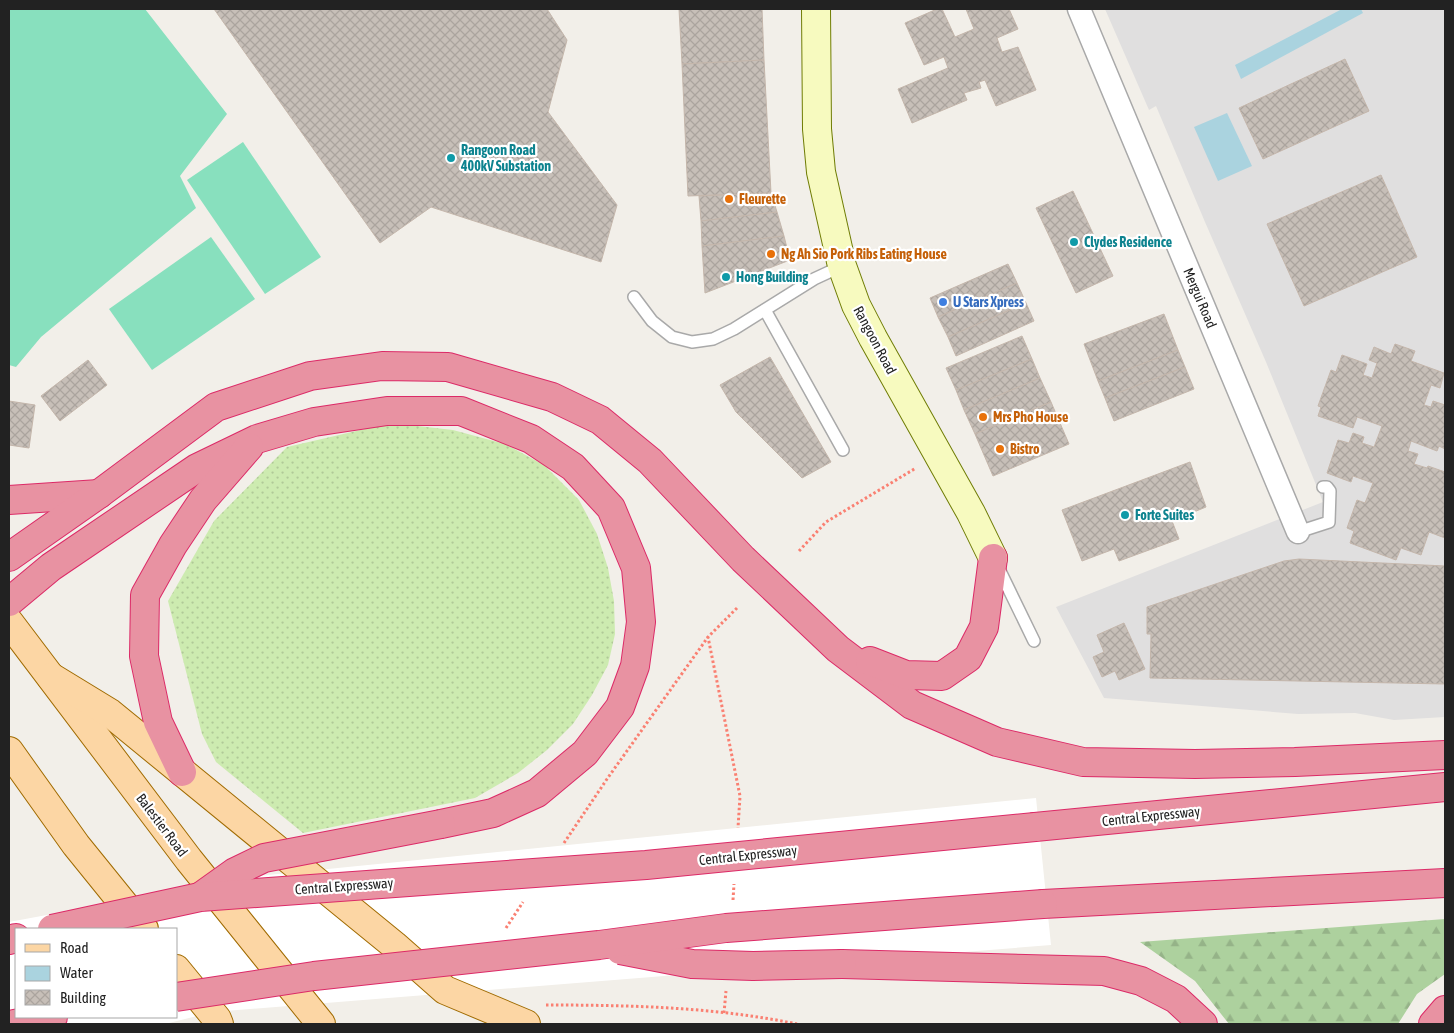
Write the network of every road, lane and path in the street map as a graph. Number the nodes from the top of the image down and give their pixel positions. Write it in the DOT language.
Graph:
graph roads {
  1 [pos="816,9"];
  2 [pos="1079,9"];
  3 [pos="842,266"];
  4 [pos="634,298"];
  5 [pos="765,310"];
  6 [pos="257,439"];
  7 [pos="843,450"];
  8 [pos="938,454"];
  9 [pos="1323,487"];
  10 [pos="99,494"];
  11 [pos="9,500"];
  12 [pos="1298,532"];
  13 [pos="799,551"];
  14 [pos="9,557"];
  15 [pos="994,558"];
  16 [pos="9,602"];
  17 [pos="737,608"];
  18 [pos="9,622"];
  19 [pos="708,637"];
  20 [pos="1034,641"];
  21 [pos="838,649"];
  22 [pos="51,677"];
  23 [pos="9,753"];
  24 [pos="1445,755"];
  25 [pos="182,772"];
  26 [pos="1445,787"];
  27 [pos="740,796"];
  28 [pos="561,847"];
  29 [pos="1445,883"];
  30 [pos="200,897"];
  31 [pos="524,900"];
  32 [pos="57,928"];
  33 [pos="143,928"];
  34 [pos="505,930"];
  35 [pos="599,945"];
  36 [pos="178,971"];
  37 [pos="178,997"];
  38 [pos="1445,1010"];
  39 [pos="532,1015"];
  40 [pos="47,1018"];
  41 [pos="220,1022"];
  42 [pos="14,1024"];
  43 [pos="321,1024"];
  44 [pos="797,1024"];
  45 [pos="1203,1024"];
  46 [pos="1433,1024"];
  1 -- 3 [label="street, Rangoon Road"];
  2 -- 12 [label="street, Mergui Road"];
  3 -- 5 [label="lane"];
  3 -- 8 [label="street, Rangoon Road"];
  4 -- 5 [label="lane"];
  5 -- 7 [label="lane"];
  6 -- 16 [label="highway"];
  6 -- 25 [label="highway"];
  6 -- 30 [label="highway, bridge"];
  8 -- 13 [label="path"];
  8 -- 15 [label="street, Rangoon Road"];
  9 -- 12 [label="lane"];
  10 -- 11 [label="highway"];
  10 -- 14 [label="highway"];
  10 -- 21 [label="highway"];
  15 -- 20 [label="lane, Rangoon Road"];
  15 -- 21 [label="highway"];
  17 -- 19 [label="path"];
  18 -- 22 [label="main road, Balestier Road"];
  19 -- 27 [label="path"];
  19 -- 28 [label="path"];
  21 -- 24 [label="highway"];
  22 -- 25 [label="main road"];
  22 -- 43 [label="main road, Balestier Road"];
  23 -- 33 [label="main road"];
  25 -- 39 [label="main road"];
  26 -- 30 [label="highway, Central Expressway, bridge"];
  29 -- 35 [label="highway, bridge"];
  30 -- 32 [label="highway, Central Expressway, bridge"];
  31 -- 34 [label="path"];
  35 -- 37 [label="highway, bridge"];
  35 -- 45 [label="highway, bridge"];
  36 -- 41 [label="main road"];
  38 -- 46 [label="highway"];
  39 -- 44 [label="path"];
  40 -- 42 [label="highway"];
}
